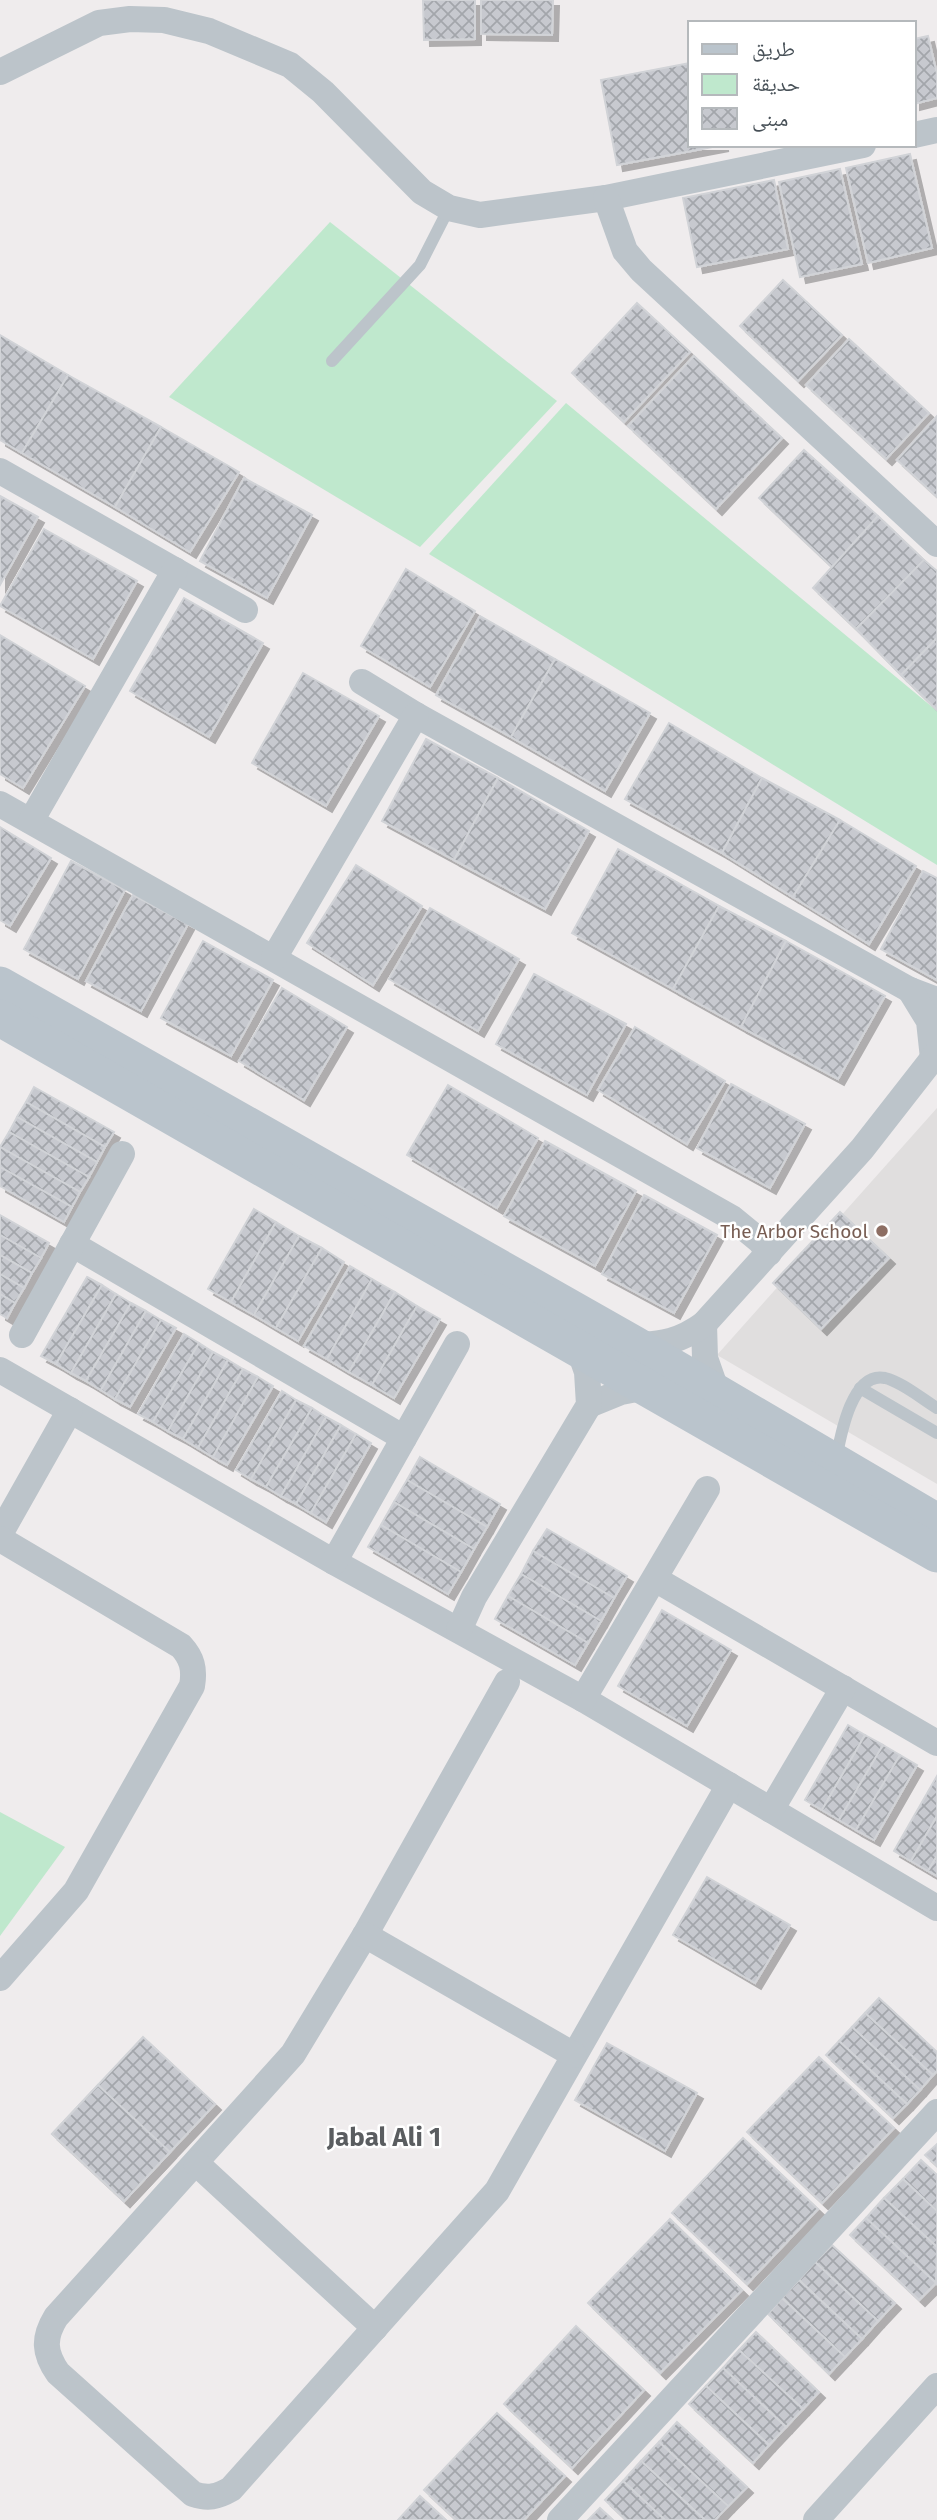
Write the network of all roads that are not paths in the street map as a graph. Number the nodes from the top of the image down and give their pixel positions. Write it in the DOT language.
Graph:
graph roads {
  1 [pos="0,72"];
  2 [pos="937,130"];
  3 [pos="916,135"];
  4 [pos="853,147"];
  5 [pos="606,198"];
  6 [pos="449,208"];
  7 [pos="332,361"];
  8 [pos="0,471"];
  9 [pos="937,544"];
  10 [pos="175,570"];
  11 [pos="245,610"];
  12 [pos="362,682"];
  13 [pos="416,715"];
  14 [pos="0,804"];
  15 [pos="31,821"];
  16 [pos="274,958"];
  17 [pos="0,985"];
  18 [pos="910,990"];
  19 [pos="937,1000"];
  20 [pos="0,1018"];
  21 [pos="935,1064"];
  22 [pos="122,1154"];
  23 [pos="72,1244"];
  24 [pos="769,1253"];
  25 [pos="704,1324"];
  26 [pos="22,1335"];
  27 [pos="457,1344"];
  28 [pos="634,1344"];
  29 [pos="579,1349"];
  30 [pos="0,1370"];
  31 [pos="647,1387"];
  32 [pos="860,1388"];
  33 [pos="718,1395"];
  34 [pos="589,1405"];
  35 [pos="937,1408"];
  36 [pos="71,1410"];
  37 [pos="937,1433"];
  38 [pos="404,1438"];
  39 [pos="836,1463"];
  40 [pos="707,1489"];
  41 [pos="937,1521"];
  42 [pos="0,1537"];
  43 [pos="937,1554"];
  44 [pos="334,1562"];
  45 [pos="655,1579"];
  46 [pos="459,1630"];
  47 [pos="507,1682"];
  48 [pos="843,1688"];
  49 [pos="583,1699"];
  50 [pos="937,1743"];
  51 [pos="729,1785"];
  52 [pos="771,1810"];
  53 [pos="937,1908"];
  54 [pos="365,1935"];
  55 [pos="0,1978"];
  56 [pos="574,2055"];
  57 [pos="937,2112"];
  58 [pos="196,2163"];
  59 [pos="375,2328"];
  60 [pos="937,2386"];
  61 [pos="560,2520"];
  62 [pos="816,2520"];
  1 -- 6 [label="street"];
  2 -- 3 [label="street"];
  4 -- 5 [label="street"];
  5 -- 6 [label="street"];
  5 -- 9 [label="street"];
  6 -- 7 [label="lane"];
  8 -- 10 [label="street"];
  10 -- 11 [label="street"];
  10 -- 15 [label="street"];
  12 -- 13 [label="street"];
  13 -- 16 [label="street"];
  13 -- 18 [label="street"];
  14 -- 15 [label="street"];
  15 -- 16 [label="street"];
  16 -- 24 [label="street"];
  17 -- 28 [label="street"];
  18 -- 19 [label="street"];
  18 -- 21 [label="street"];
  20 -- 29 [label="street"];
  21 -- 24 [label="street"];
  22 -- 23 [label="street"];
  23 -- 26 [label="street"];
  23 -- 38 [label="street"];
  24 -- 25 [label="street"];
  25 -- 28 [label="street"];
  25 -- 33 [label="street"];
  27 -- 38 [label="street"];
  28 -- 33 [label="street"];
  29 -- 31 [label="street"];
  29 -- 34 [label="street"];
  30 -- 36 [label="street"];
  31 -- 34 [label="street"];
  31 -- 43 [label="street"];
  32 -- 35 [label="lane"];
  32 -- 37 [label="lane"];
  32 -- 39 [label="lane"];
  33 -- 39 [label="street"];
  34 -- 46 [label="street"];
  36 -- 42 [label="street"];
  36 -- 44 [label="street"];
  38 -- 44 [label="street"];
  39 -- 41 [label="street"];
  40 -- 45 [label="street"];
  42 -- 55 [label="street"];
  44 -- 46 [label="street"];
  45 -- 48 [label="street"];
  45 -- 49 [label="street"];
  46 -- 49 [label="street"];
  47 -- 54 [label="street"];
  48 -- 50 [label="street"];
  48 -- 52 [label="street"];
  49 -- 51 [label="street"];
  51 -- 52 [label="street"];
  51 -- 56 [label="street"];
  52 -- 53 [label="street"];
  54 -- 56 [label="street"];
  54 -- 58 [label="street"];
  56 -- 59 [label="street"];
  57 -- 61 [label="street"];
  58 -- 59 [label="street"];
  58 -- 59 [label="street"];
  60 -- 62 [label="street"];
}
